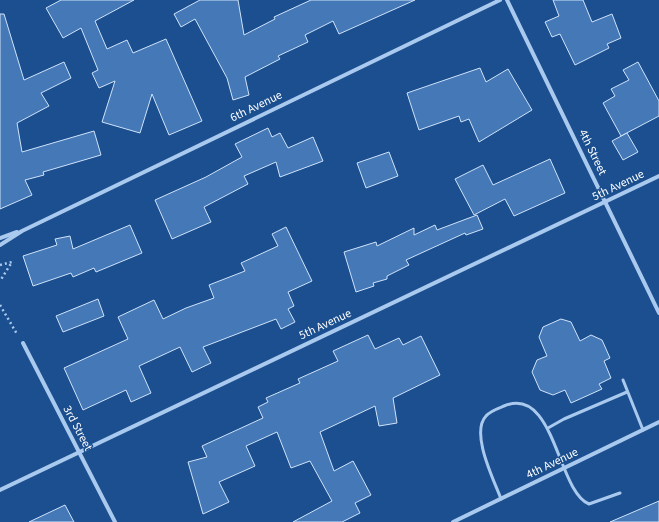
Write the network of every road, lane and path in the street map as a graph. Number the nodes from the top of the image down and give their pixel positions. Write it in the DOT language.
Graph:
graph roads {
  1 [pos="500,0"];
  2 [pos="507,0"];
  3 [pos="659,176"];
  4 [pos="606,202"];
  5 [pos="22,231"];
  6 [pos="0,238"];
  7 [pos="0,245"];
  8 [pos="0,266"];
  9 [pos="0,281"];
  10 [pos="0,305"];
  11 [pos="659,313"];
  12 [pos="23,343"];
  13 [pos="623,380"];
  14 [pos="627,392"];
  15 [pos="659,422"];
  16 [pos="548,428"];
  17 [pos="643,430"];
  18 [pos="80,451"];
  19 [pos="565,468"];
  20 [pos="0,490"];
  21 [pos="620,493"];
  22 [pos="501,499"];
  23 [pos="115,522"];
  24 [pos="453,522"];
  1 -- 5 [label="street, 6th Avenue"];
  2 -- 4 [label="street, 4th Street"];
  3 -- 4 [label="street, 5th Avenue"];
  4 -- 11 [label="street, 4th Street"];
  4 -- 18 [label="street, 5th Avenue"];
  5 -- 6 [label="street, 6th Avenue"];
  5 -- 7 [label="street, 6th Avenue"];
  8 -- 9 [label="path"];
  10 -- 12 [label="path"];
  12 -- 18 [label="street, 3rd Street"];
  13 -- 14 [label="lane"];
  14 -- 16 [label="lane"];
  14 -- 17 [label="lane"];
  15 -- 17 [label="street, 4th Avenue"];
  16 -- 19 [label="lane"];
  16 -- 22 [label="lane"];
  17 -- 19 [label="street, 4th Avenue"];
  18 -- 20 [label="street, 5th Avenue"];
  18 -- 23 [label="street, 3rd Street"];
  19 -- 21 [label="lane"];
  19 -- 22 [label="street, 4th Avenue"];
  22 -- 24 [label="street, 4th Avenue"];
}
